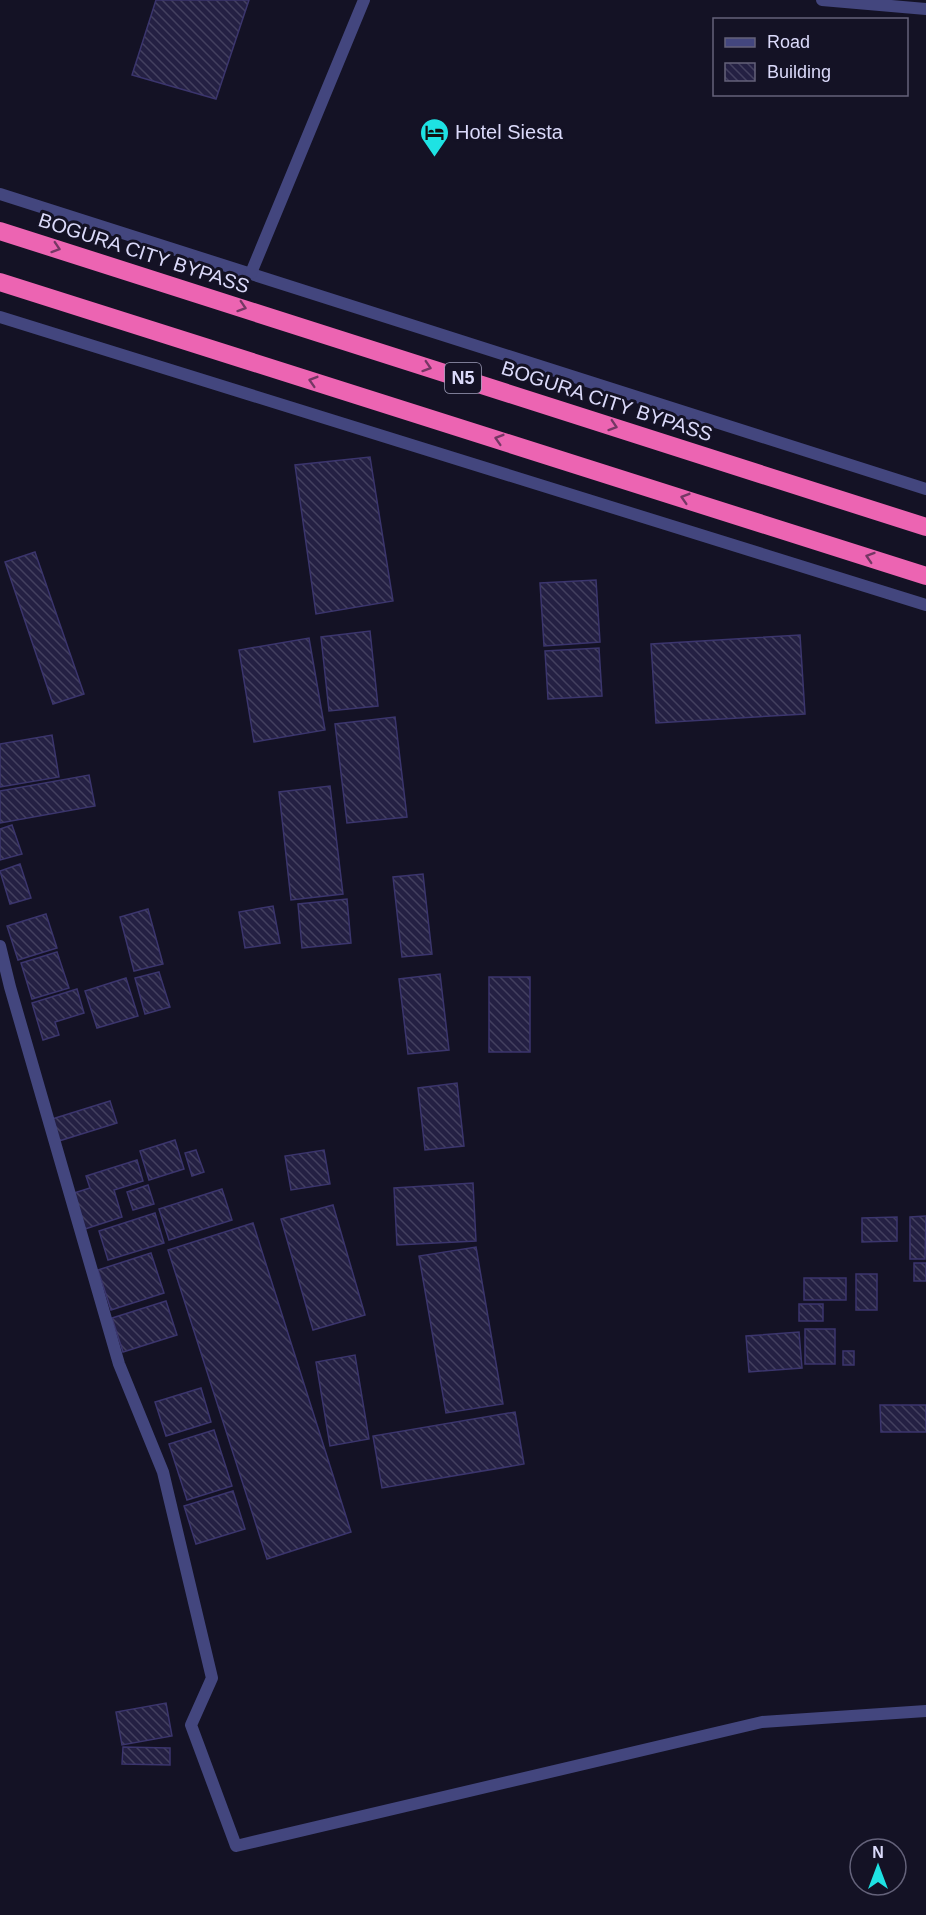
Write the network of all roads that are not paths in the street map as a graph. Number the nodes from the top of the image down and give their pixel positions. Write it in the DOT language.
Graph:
graph roads {
  1 [pos="364,0"];
  2 [pos="822,0"];
  3 [pos="926,9"];
  4 [pos="0,194"];
  5 [pos="0,231"];
  6 [pos="251,273"];
  7 [pos="0,282"];
  8 [pos="0,317"];
  9 [pos="926,489"];
  10 [pos="926,527"];
  11 [pos="926,576"];
  12 [pos="926,605"];
  13 [pos="0,946"];
  14 [pos="926,1711"];
  1 -- 6 [label="street"];
  2 -- 3 [label="street"];
  4 -- 6 [label="street"];
  5 -- 10 [label="highway, BOGURA CITY BYPASS / N5, one-way"];
  6 -- 9 [label="street"];
  11 -- 7 [label="highway, one-way"];
  8 -- 12 [label="street"];
  13 -- 14 [label="street"];
}
